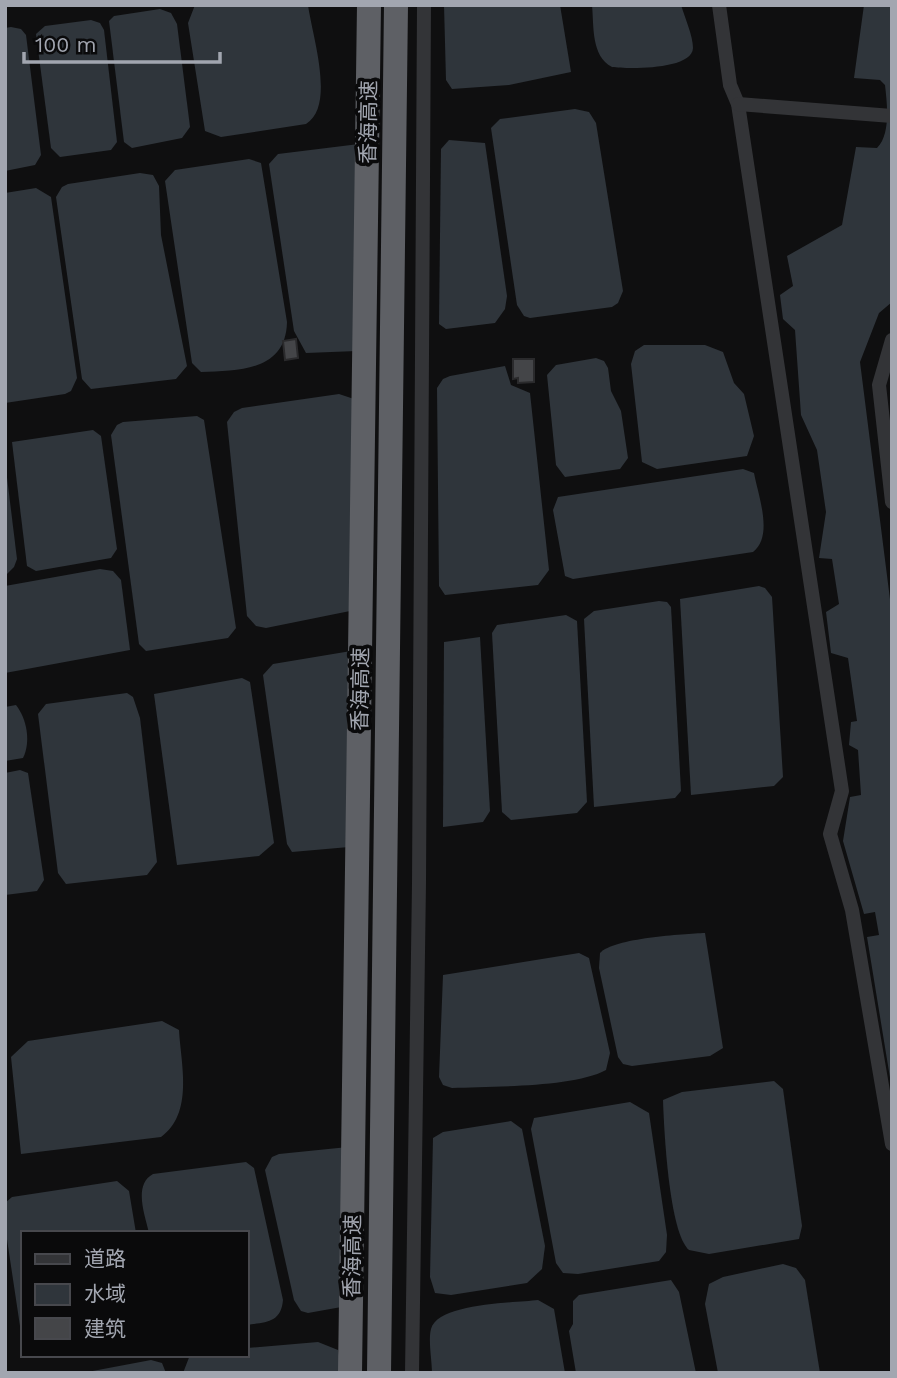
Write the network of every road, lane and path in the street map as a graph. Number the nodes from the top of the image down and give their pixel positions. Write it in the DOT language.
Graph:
graph roads {
  1 [pos="369,5"];
  2 [pos="397,5"];
  3 [pos="424,5"];
  4 [pos="719,5"];
  5 [pos="738,104"];
  6 [pos="892,116"];
  7 [pos="892,340"];
  8 [pos="892,502"];
  9 [pos="892,1144"];
  10 [pos="350,1373"];
  11 [pos="379,1373"];
  12 [pos="412,1373"];
  1 -- 10 [label="highway, 香海高速"];
  2 -- 11 [label="highway, 香海高速"];
  3 -- 12 [label="street"];
  4 -- 5 [label="street"];
  5 -- 6 [label="street"];
  5 -- 9 [label="street"];
  7 -- 8 [label="street"];
}
